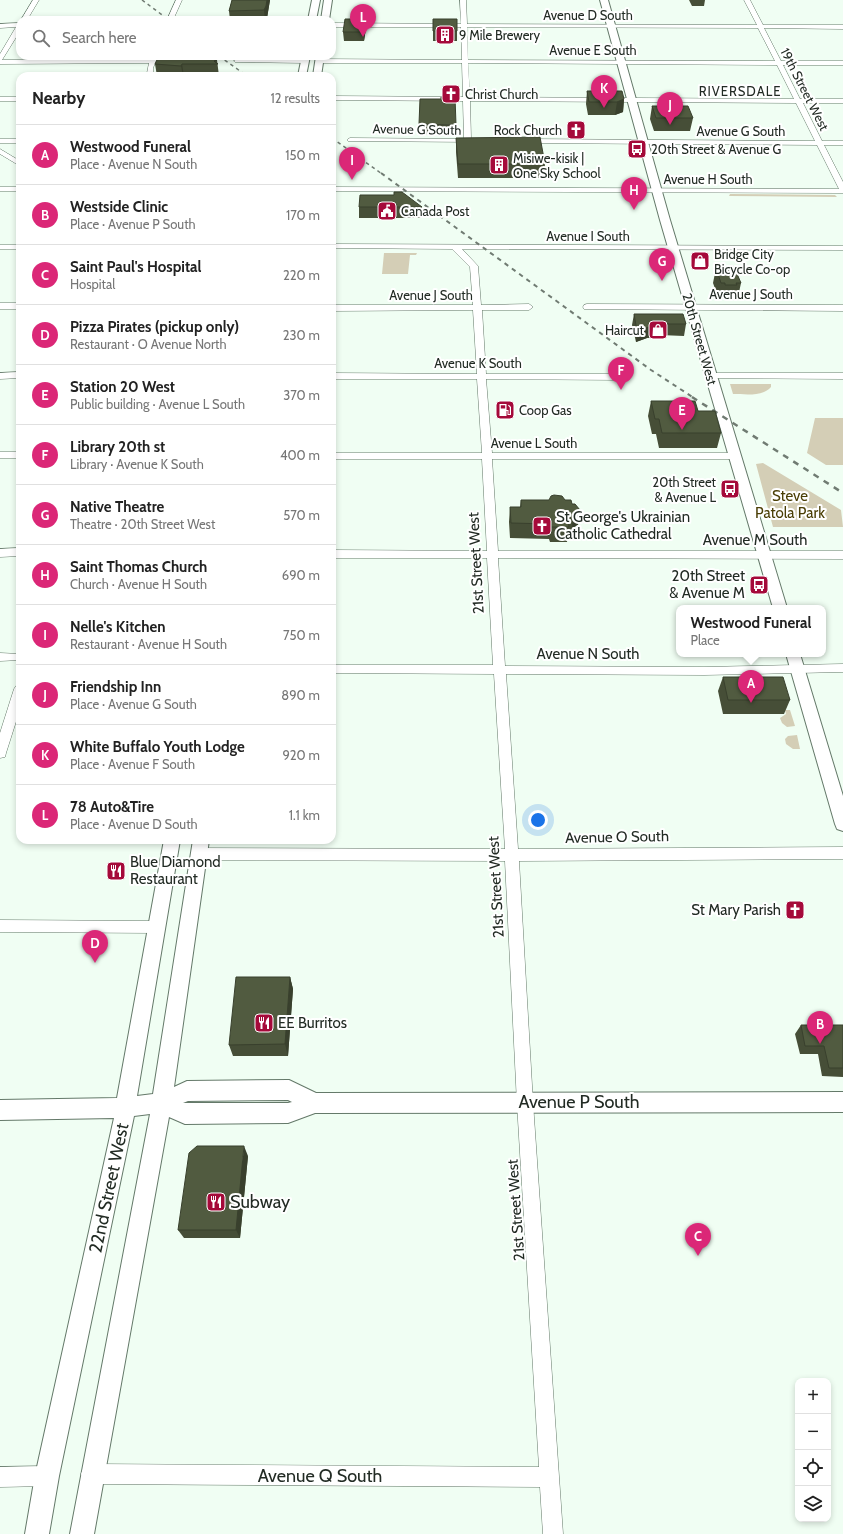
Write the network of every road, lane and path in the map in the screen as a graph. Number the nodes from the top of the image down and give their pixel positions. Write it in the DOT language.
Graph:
graph roads {
  1 [pos="36,0"];
  2 [pos="179,0"];
  3 [pos="316,0"];
  4 [pos="328,0"];
  5 [pos="463,0"];
  6 [pos="604,0"];
  7 [pos="747,0"];
  8 [pos="26,16"];
  9 [pos="172,16"];
  10 [pos="313,16"];
  11 [pos="326,16"];
  12 [pos="336,25"];
  13 [pos="464,25"];
  14 [pos="0,26"];
  15 [pos="16,26"];
  16 [pos="611,26"];
  17 [pos="760,26"];
  18 [pos="843,27"];
  19 [pos="16,33"];
  20 [pos="336,58"];
  21 [pos="0,60"];
  22 [pos="16,60"];
  23 [pos="153,60"];
  24 [pos="260,60"];
  25 [pos="305,60"];
  26 [pos="319,60"];
  27 [pos="238,61"];
  28 [pos="465,61"];
  29 [pos="622,62"];
  30 [pos="779,63"];
  31 [pos="843,64"];
  32 [pos="150,72"];
  33 [pos="303,72"];
  34 [pos="317,72"];
  35 [pos="336,98"];
  36 [pos="0,99"];
  37 [pos="16,99"];
  38 [pos="466,99"];
  39 [pos="632,100"];
  40 [pos="798,100"];
  41 [pos="843,101"];
  42 [pos="350,140"];
  43 [pos="0,141"];
  44 [pos="16,141"];
  45 [pos="468,141"];
  46 [pos="477,141"];
  47 [pos="516,141"];
  48 [pos="643,142"];
  49 [pos="819,143"];
  50 [pos="843,143"];
  51 [pos="0,151"];
  52 [pos="16,161"];
  53 [pos="0,189"];
  54 [pos="16,189"];
  55 [pos="336,189"];
  56 [pos="657,190"];
  57 [pos="843,190"];
  58 [pos="336,246"];
  59 [pos="454,246"];
  60 [pos="0,247"];
  61 [pos="16,247"];
  62 [pos="673,248"];
  63 [pos="843,248"];
  64 [pos="0,306"];
  65 [pos="16,306"];
  66 [pos="529,307"];
  67 [pos="587,307"];
  68 [pos="691,307"];
  69 [pos="336,308"];
  70 [pos="477,308"];
  71 [pos="843,308"];
  72 [pos="0,376"];
  73 [pos="16,376"];
  74 [pos="336,376"];
  75 [pos="482,376"];
  76 [pos="711,376"];
  77 [pos="843,376"];
  78 [pos="624,377"];
  79 [pos="0,455"];
  80 [pos="16,455"];
  81 [pos="336,456"];
  82 [pos="487,456"];
  83 [pos="735,456"];
  84 [pos="0,552"];
  85 [pos="16,552"];
  86 [pos="336,554"];
  87 [pos="493,555"];
  88 [pos="765,555"];
  89 [pos="843,555"];
  90 [pos="779,605"];
  91 [pos="0,657"];
  92 [pos="795,657"];
  93 [pos="16,658"];
  94 [pos="843,668"];
  95 [pos="336,669"];
  96 [pos="500,669"];
  97 [pos="798,669"];
  98 [pos="16,703"];
  99 [pos="0,753"];
  100 [pos="843,824"];
  101 [pos="171,844"];
  102 [pos="200,847"];
  103 [pos="843,853"];
  104 [pos="512,855"];
  105 [pos="0,926"];
  106 [pos="157,927"];
  107 [pos="843,1102"];
  108 [pos="525,1103"];
  109 [pos="161,1104"];
  110 [pos="126,1107"];
  111 [pos="0,1110"];
  112 [pos="91,1474"];
  113 [pos="47,1476"];
  114 [pos="0,1477"];
  115 [pos="549,1477"];
  116 [pos="37,1534"];
  117 [pos="82,1534"];
  118 [pos="553,1534"];
  1 -- 8 [label="street"];
  2 -- 9 [label="street"];
  3 -- 10 [label="main road"];
  4 -- 11 [label="main road"];
  5 -- 13 [label="street"];
  6 -- 16 [label="main road, 20th Street West"];
  7 -- 17 [label="street, 19th Street West"];
  12 -- 13 [label="street, Avenue D South"];
  13 -- 16 [label="street, Avenue D South"];
  13 -- 28 [label="street"];
  14 -- 15 [label="street"];
  16 -- 17 [label="street, Avenue D South"];
  16 -- 29 [label="main road, 20th Street West"];
  17 -- 18 [label="street, Avenue D South"];
  17 -- 30 [label="street, 19th Street West"];
  19 -- 21 [label="street"];
  20 -- 28 [label="street, Avenue E South"];
  21 -- 22 [label="street"];
  23 -- 32 [label="street"];
  24 -- 27 [label="street"];
  25 -- 33 [label="main road"];
  26 -- 34 [label="main road"];
  28 -- 29 [label="street, Avenue E South"];
  28 -- 38 [label="street"];
  29 -- 30 [label="street, Avenue E South"];
  29 -- 39 [label="main road, 20th Street West"];
  30 -- 31 [label="street, Avenue E South"];
  30 -- 40 [label="street, 19th Street West"];
  35 -- 38 [label="street"];
  36 -- 37 [label="street"];
  38 -- 39 [label="street"];
  38 -- 45 [label="street"];
  39 -- 40 [label="street"];
  39 -- 48 [label="main road, 20th Street West"];
  40 -- 41 [label="street"];
  40 -- 49 [label="street, 19th Street West"];
  42 -- 45 [label="street, Avenue G South"];
  43 -- 44 [label="street"];
  45 -- 46 [label="street, Avenue G South"];
  47 -- 48 [label="street, Avenue G South"];
  48 -- 49 [label="street, Avenue G South"];
  48 -- 56 [label="main road, 20th Street West"];
  49 -- 50 [label="street, Avenue G South"];
  49 -- 57 [label="street, 19th Street West"];
  51 -- 52 [label="street"];
  53 -- 54 [label="street"];
  55 -- 56 [label="street, Avenue H South"];
  56 -- 57 [label="street, Avenue H South"];
  56 -- 62 [label="main road, 20th Street West"];
  58 -- 59 [label="street, Avenue I South"];
  59 -- 62 [label="street, Avenue I South"];
  59 -- 70 [label="street, 21st Street West"];
  60 -- 61 [label="street"];
  62 -- 63 [label="street, Avenue I South"];
  62 -- 68 [label="main road, 20th Street West"];
  64 -- 65 [label="street"];
  66 -- 70 [label="street, Avenue J South"];
  67 -- 68 [label="street, Avenue J South"];
  68 -- 71 [label="street, Avenue J South"];
  68 -- 76 [label="main road, 20th Street West"];
  69 -- 70 [label="street, Avenue J South"];
  70 -- 75 [label="street, 21st Street West"];
  72 -- 73 [label="street"];
  74 -- 75 [label="street, Avenue K South"];
  75 -- 78 [label="street, Avenue K South"];
  75 -- 82 [label="street, 21st Street West"];
  76 -- 77 [label="street"];
  76 -- 83 [label="main road, 20th Street West"];
  79 -- 80 [label="street"];
  81 -- 82 [label="street, Avenue L South"];
  82 -- 83 [label="street, Avenue L South"];
  82 -- 87 [label="street, 21st Street West"];
  83 -- 88 [label="main road, 20th Street West"];
  84 -- 85 [label="street"];
  86 -- 87 [label="street, Avenue M South"];
  87 -- 88 [label="street, Avenue M South"];
  87 -- 96 [label="street, 21st Street West"];
  88 -- 89 [label="street, Avenue M South"];
  88 -- 90 [label="main road, 20th Street West"];
  91 -- 93 [label="street"];
  92 -- 97 [label="main road"];
  94 -- 97 [label="street, Avenue N South"];
  95 -- 96 [label="street, Avenue N South"];
  96 -- 97 [label="street, Avenue N South"];
  96 -- 104 [label="street, 21st Street West"];
  97 -- 100 [label="main road"];
  98 -- 99 [label="street"];
  101 -- 106 [label="main road, 22nd Street West"];
  102 -- 104 [label="street, Avenue O South"];
  102 -- 109 [label="main road"];
  103 -- 104 [label="street, Avenue O South"];
  104 -- 108 [label="street, 21st Street West"];
  105 -- 106 [label="street"];
  106 -- 110 [label="main road, 22nd Street West"];
  107 -- 108 [label="main road, Avenue P South"];
  108 -- 109 [label="main road, Avenue P South"];
  108 -- 115 [label="street, 21st Street West"];
  109 -- 110 [label="main road"];
  109 -- 112 [label="main road"];
  110 -- 111 [label="main road"];
  110 -- 113 [label="main road, 22nd Street West"];
  112 -- 115 [label="street, Avenue Q South"];
  112 -- 117 [label="main road"];
  113 -- 114 [label="street"];
  113 -- 116 [label="main road, 22nd Street West"];
  115 -- 118 [label="street, 21st Street West"];
}
